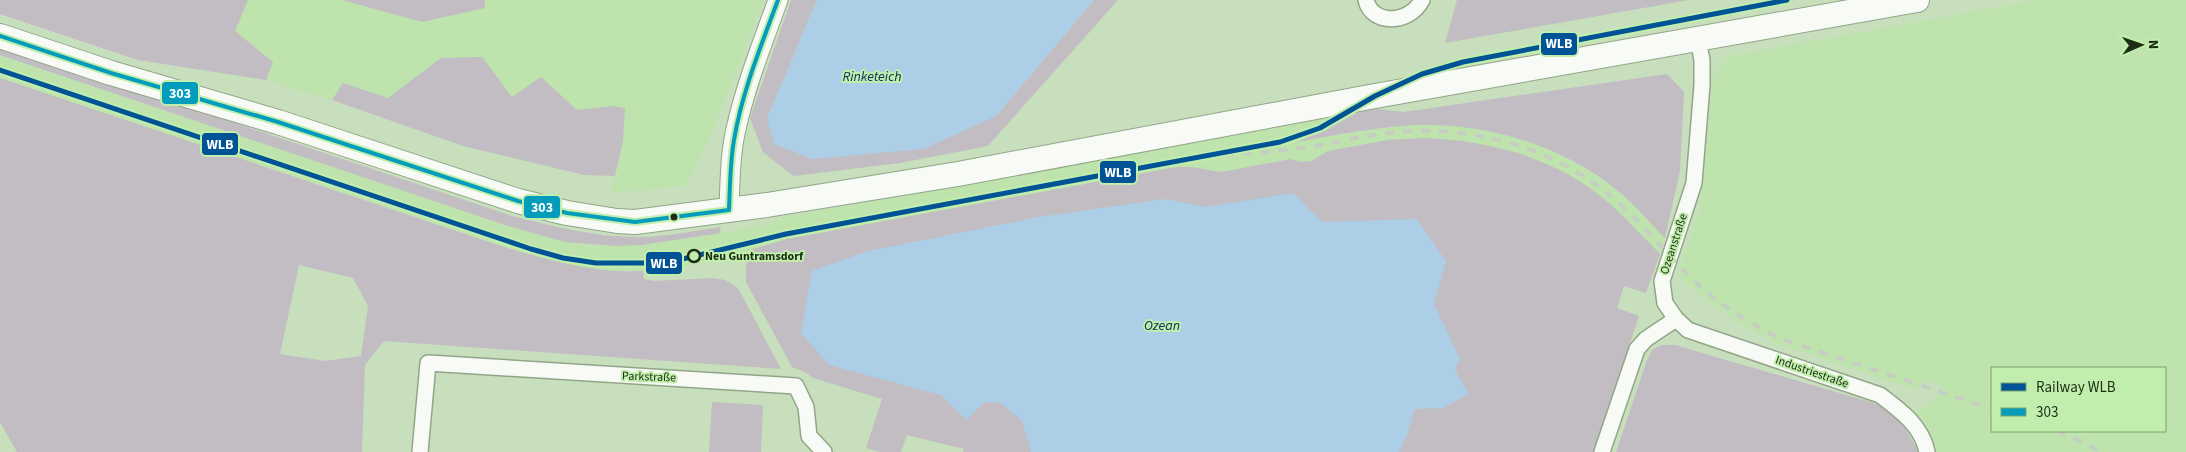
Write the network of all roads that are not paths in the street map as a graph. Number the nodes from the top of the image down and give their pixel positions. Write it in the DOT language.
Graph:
graph roads {
  1 [pos="778,0"];
  2 [pos="1366,0"];
  3 [pos="1422,0"];
  4 [pos="1916,0"];
  5 [pos="0,36"];
  6 [pos="1698,40"];
  7 [pos="729,210"];
  8 [pos="1676,319"];
  9 [pos="809,436"];
  10 [pos="420,452"];
  11 [pos="807,452"];
  12 [pos="824,452"];
  13 [pos="1602,452"];
  14 [pos="1927,452"];
  1 -- 7 [label="street"];
  2 -- 3 [label="street"];
  4 -- 6 [label="main road"];
  5 -- 7 [label="main road"];
  6 -- 7 [label="main road"];
  6 -- 8 [label="street, Ozeanstraße"];
  8 -- 13 [label="street"];
  8 -- 14 [label="street, Industriestraße"];
  9 -- 10 [label="street, Parkstraße"];
  9 -- 11 [label="street"];
  9 -- 12 [label="street"];
}
